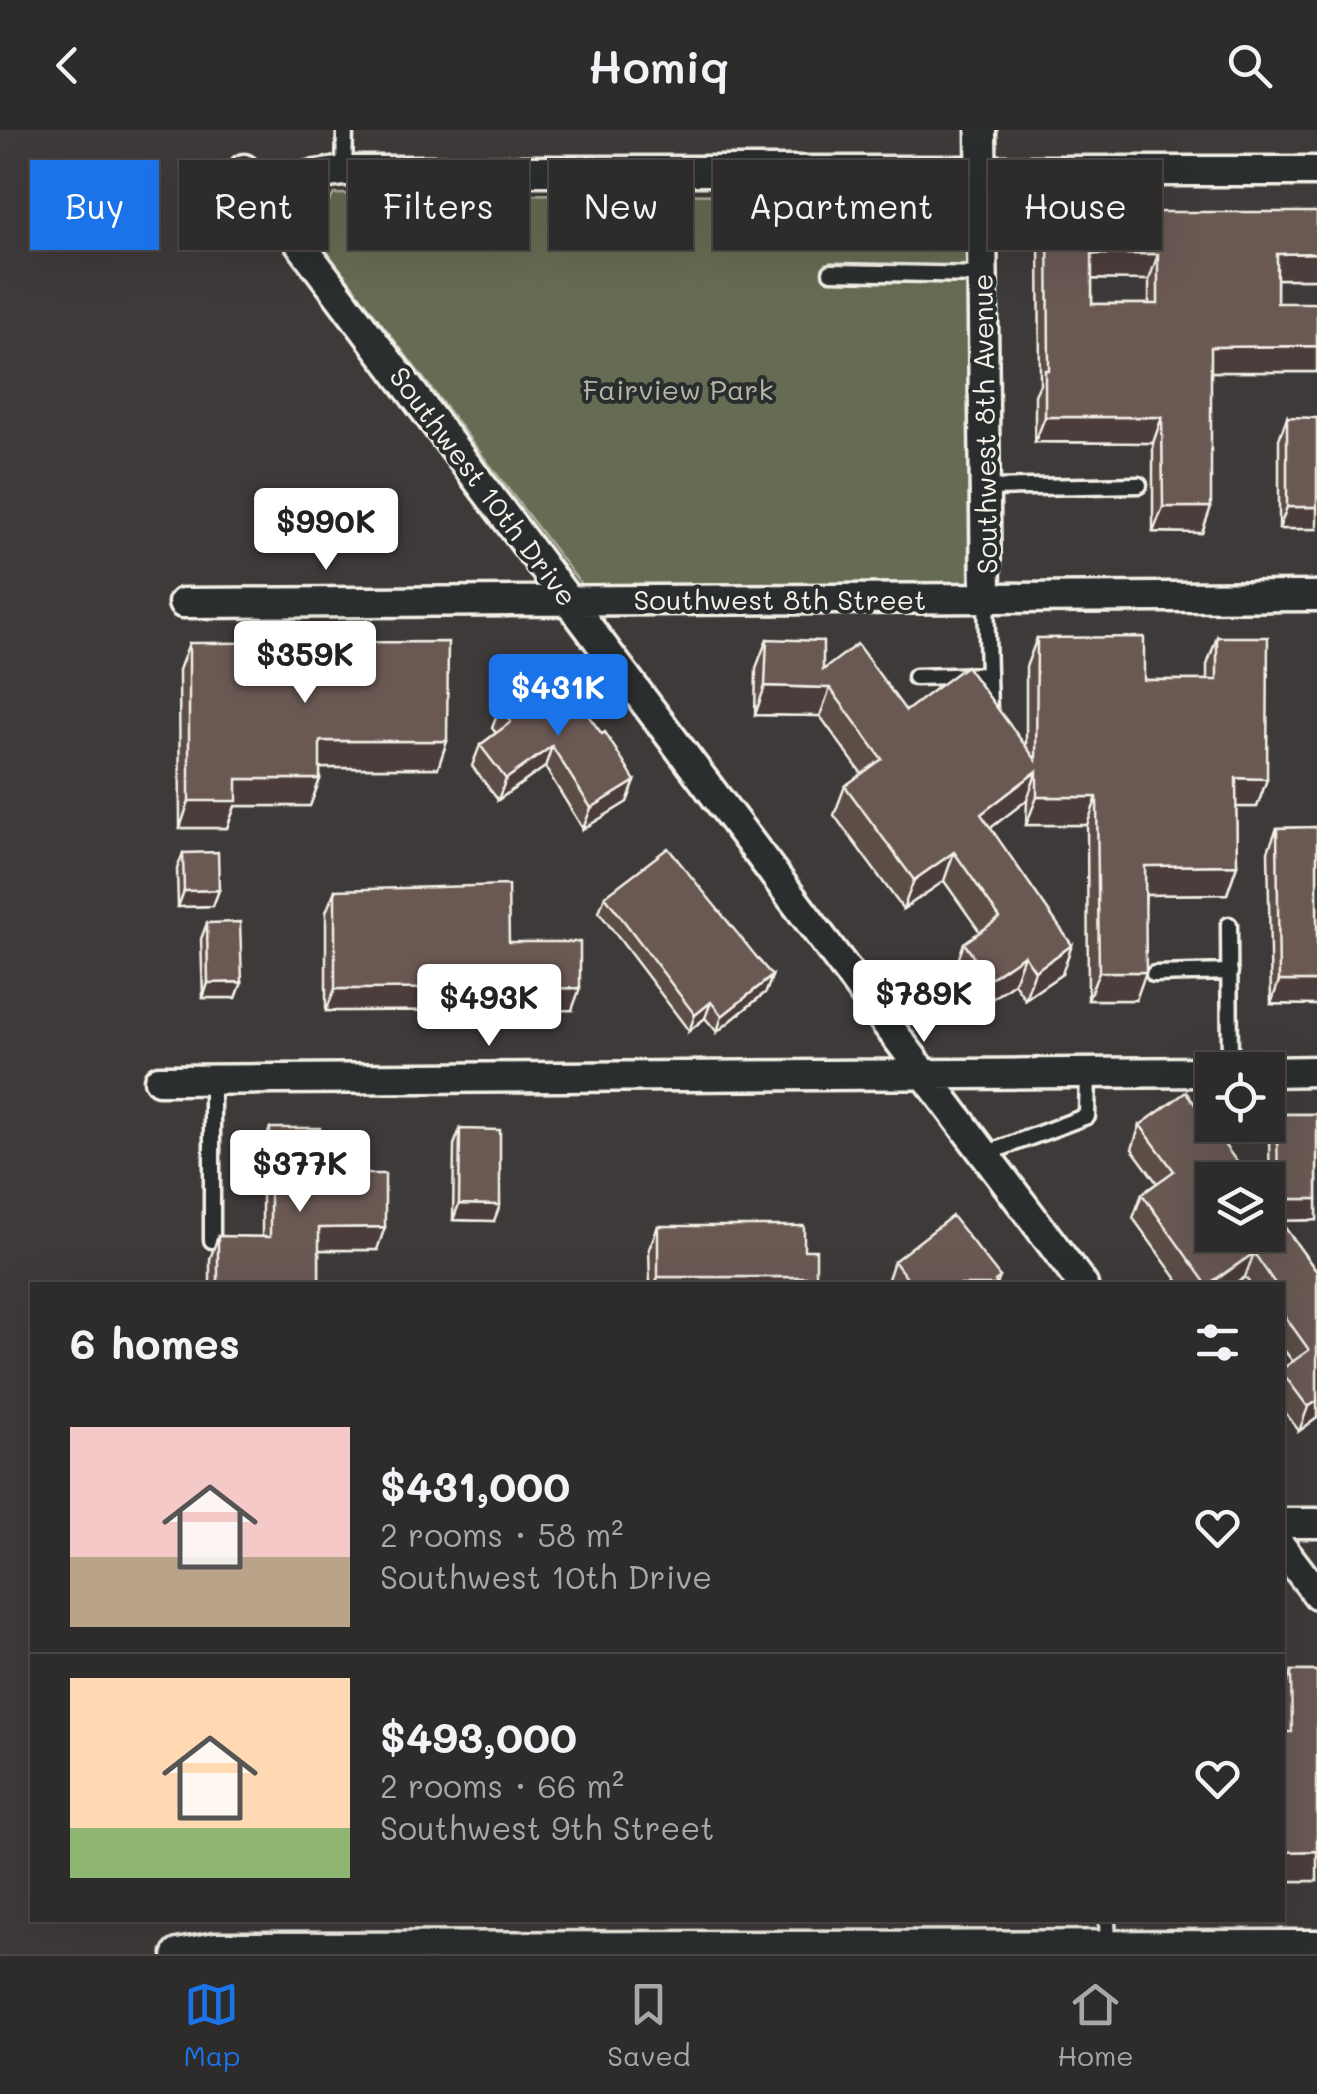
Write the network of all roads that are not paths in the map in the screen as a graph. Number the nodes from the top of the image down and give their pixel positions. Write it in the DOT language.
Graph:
graph roads {
  1 [pos="345,130"];
  2 [pos="981,130"];
  3 [pos="982,171"];
  4 [pos="1317,171"];
  5 [pos="344,172"];
  6 [pos="328,174"];
  7 [pos="305,250"];
  8 [pos="831,272"];
  9 [pos="983,275"];
  10 [pos="1138,486"];
  11 [pos="984,488"];
  12 [pos="1317,596"];
  13 [pos="986,598"];
  14 [pos="570,601"];
  15 [pos="183,602"];
  16 [pos="987,674"];
  17 [pos="915,678"];
  18 [pos="989,712"];
  19 [pos="1229,924"];
  20 [pos="1230,972"];
  21 [pos="1154,974"];
  22 [pos="1230,1052"];
  23 [pos="1088,1072"];
  24 [pos="1195,1072"];
  25 [pos="1285,1072"];
  26 [pos="1317,1072"];
  27 [pos="924,1074"];
  28 [pos="160,1080"];
  29 [pos="212,1080"];
  30 [pos="984,1155"];
  31 [pos="212,1240"];
  32 [pos="1081,1282"];
  33 [pos="1285,1523"];
  34 [pos="1317,1523"];
  35 [pos="1285,1552"];
  36 [pos="1317,1594"];
  37 [pos="993,1933"];
  38 [pos="1108,1933"];
  39 [pos="1309,1948"];
  40 [pos="324,1950"];
  41 [pos="178,1954"];
  1 -- 5 [label="lane"];
  2 -- 3 [label="street, Southwest 8th Avenue"];
  3 -- 4 [label="street"];
  3 -- 5 [label="street"];
  3 -- 9 [label="street, Southwest 8th Avenue"];
  5 -- 6 [label="street"];
  7 -- 14 [label="street, Southwest 10th Drive"];
  8 -- 9 [label="lane"];
  9 -- 11 [label="street, Southwest 8th Avenue"];
  10 -- 11 [label="lane"];
  11 -- 13 [label="street, Southwest 8th Avenue"];
  12 -- 13 [label="street, Southwest 8th Street"];
  13 -- 14 [label="street, Southwest 8th Street"];
  13 -- 16 [label="lane"];
  14 -- 15 [label="street, Southwest 8th Street"];
  14 -- 27 [label="street, Southwest 10th Drive"];
  16 -- 17 [label="lane"];
  16 -- 18 [label="lane"];
  19 -- 20 [label="lane"];
  20 -- 21 [label="lane"];
  20 -- 22 [label="lane"];
  23 -- 24 [label="street"];
  23 -- 27 [label="street"];
  23 -- 30 [label="lane"];
  25 -- 26 [label="street"];
  27 -- 29 [label="street"];
  27 -- 30 [label="street, Southwest 10th Drive"];
  28 -- 29 [label="street"];
  29 -- 31 [label="lane"];
  30 -- 32 [label="street, Southwest 10th Drive"];
  33 -- 34 [label="street"];
  35 -- 36 [label="street"];
  37 -- 38 [label="street"];
  37 -- 40 [label="street"];
  38 -- 39 [label="street"];
  40 -- 41 [label="street"];
}
